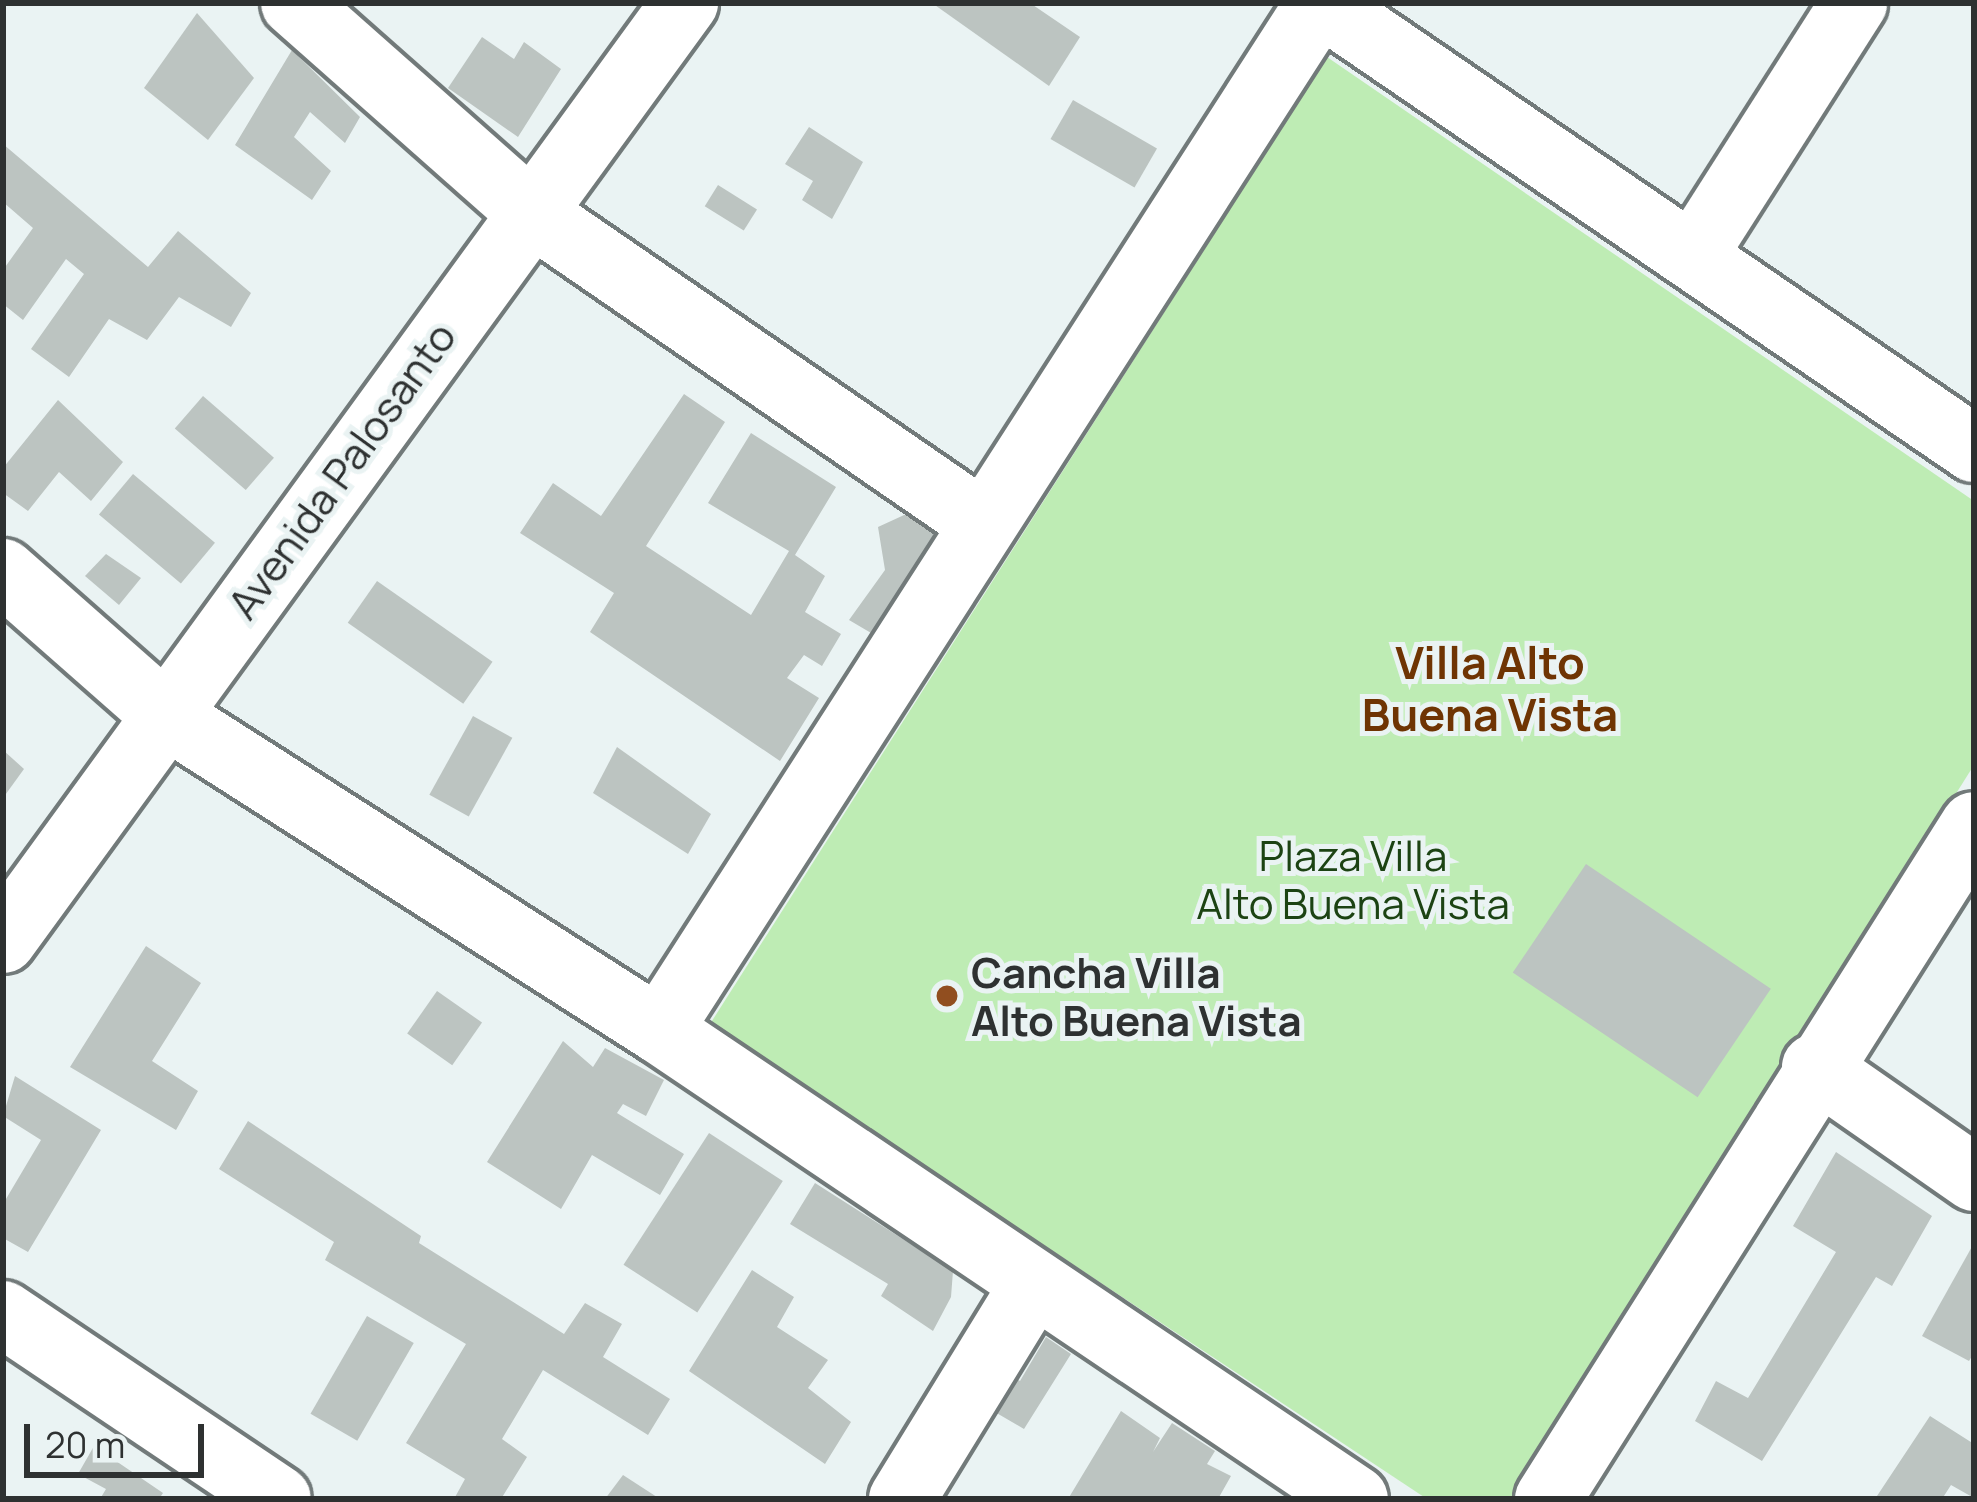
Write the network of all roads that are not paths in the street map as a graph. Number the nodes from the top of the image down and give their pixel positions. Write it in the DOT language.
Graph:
graph roads {
  1 [pos="294,3"];
  2 [pos="685,3"];
  3 [pos="1320,3"];
  4 [pos="1855,3"];
  5 [pos="530,212"];
  6 [pos="1693,256"];
  7 [pos="1974,449"];
  8 [pos="984,524"];
  9 [pos="3,572"];
  10 [pos="164,714"];
  11 [pos="1974,825"];
  12 [pos="3,940"];
  13 [pos="659,1030"];
  14 [pos="1815,1067"];
  15 [pos="1974,1178"];
  16 [pos="1034,1284"];
  17 [pos="3,1314"];
  18 [pos="278,1499"];
  19 [pos="902,1499"];
  20 [pos="1355,1499"];
  21 [pos="1547,1499"];
  1 -- 5 [label="street"];
  2 -- 5 [label="street, Avenida Palosanto"];
  3 -- 6 [label="street"];
  3 -- 8 [label="street"];
  4 -- 6 [label="street"];
  5 -- 8 [label="street"];
  5 -- 10 [label="street, Avenida Palosanto"];
  6 -- 7 [label="street"];
  8 -- 13 [label="street"];
  9 -- 10 [label="street"];
  10 -- 12 [label="street, Avenida Palosanto"];
  10 -- 13 [label="street"];
  11 -- 14 [label="street"];
  13 -- 16 [label="street"];
  14 -- 15 [label="street"];
  14 -- 21 [label="street"];
  16 -- 19 [label="street"];
  16 -- 20 [label="street"];
  17 -- 18 [label="street"];
}
